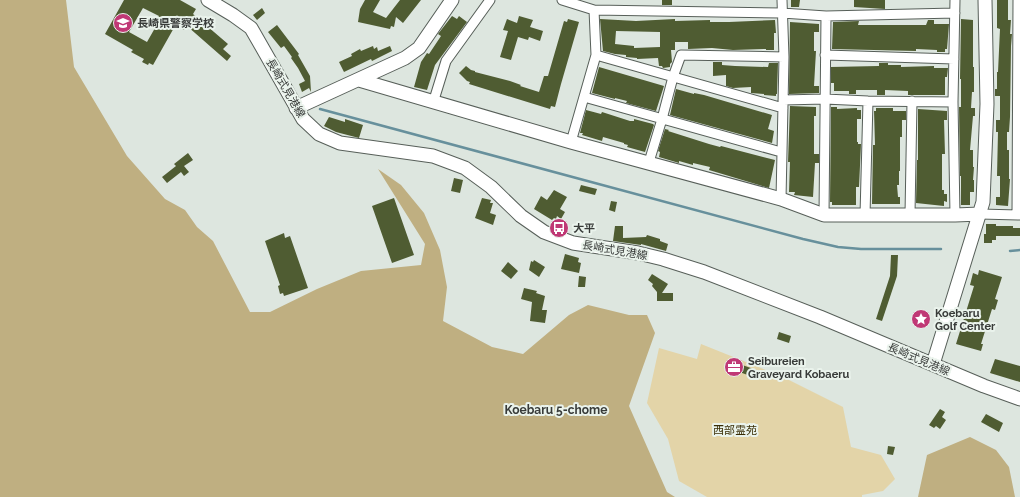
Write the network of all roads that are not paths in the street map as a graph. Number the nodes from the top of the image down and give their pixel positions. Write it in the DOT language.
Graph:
graph roads {
  1 [pos="208,0"];
  2 [pos="452,0"];
  3 [pos="490,0"];
  4 [pos="564,0"];
  5 [pos="782,0"];
  6 [pos="955,0"];
  7 [pos="985,0"];
  8 [pos="1018,0"];
  9 [pos="594,10"];
  10 [pos="782,13"];
  11 [pos="955,13"];
  12 [pos="826,16"];
  13 [pos="596,55"];
  14 [pos="825,55"];
  15 [pos="784,57"];
  16 [pos="954,59"];
  17 [pos="673,77"];
  18 [pos="359,80"];
  19 [pos="584,97"];
  20 [pos="825,99"];
  21 [pos="868,101"];
  22 [pos="912,101"];
  23 [pos="433,102"];
  24 [pos="953,102"];
  25 [pos="783,104"];
  26 [pos="296,108"];
  27 [pos="1019,108"];
  28 [pos="662,119"];
  29 [pos="571,142"];
  30 [pos="781,152"];
  31 [pos="649,162"];
  32 [pos="781,199"];
  33 [pos="910,214"];
  34 [pos="980,214"];
  35 [pos="824,215"];
  36 [pos="865,215"];
  37 [pos="955,215"];
  38 [pos="1018,215"];
  39 [pos="933,364"];
  40 [pos="1020,399"];
  1 -- 26 [label="street, 長崎式見港線"];
  2 -- 18 [label="street"];
  3 -- 23 [label="street"];
  4 -- 9 [label="street"];
  5 -- 10 [label="street"];
  6 -- 11 [label="street"];
  7 -- 34 [label="street"];
  8 -- 27 [label="street"];
  9 -- 10 [label="street"];
  9 -- 13 [label="street"];
  10 -- 12 [label="street"];
  10 -- 15 [label="street"];
  11 -- 12 [label="street"];
  11 -- 16 [label="street"];
  12 -- 14 [label="street"];
  13 -- 17 [label="street"];
  13 -- 19 [label="street"];
  14 -- 16 [label="street"];
  14 -- 20 [label="street"];
  15 -- 17 [label="street"];
  15 -- 25 [label="street"];
  16 -- 24 [label="street"];
  17 -- 25 [label="street"];
  17 -- 28 [label="street"];
  18 -- 23 [label="street"];
  18 -- 26 [label="street"];
  19 -- 28 [label="street"];
  19 -- 29 [label="street"];
  20 -- 21 [label="street"];
  20 -- 25 [label="street"];
  20 -- 35 [label="street"];
  21 -- 22 [label="street"];
  21 -- 36 [label="street"];
  22 -- 24 [label="street"];
  22 -- 33 [label="street"];
  23 -- 29 [label="street"];
  24 -- 37 [label="street"];
  25 -- 30 [label="street"];
  26 -- 39 [label="street, 長崎式見港線"];
  27 -- 38 [label="street"];
  28 -- 30 [label="street"];
  28 -- 31 [label="street"];
  29 -- 31 [label="street"];
  30 -- 32 [label="street"];
  31 -- 32 [label="street"];
  32 -- 35 [label="street"];
  33 -- 36 [label="street"];
  33 -- 37 [label="street"];
  34 -- 37 [label="street"];
  34 -- 38 [label="street"];
  34 -- 39 [label="street"];
  35 -- 36 [label="street"];
  39 -- 40 [label="street, 長崎式見港線"];
}
